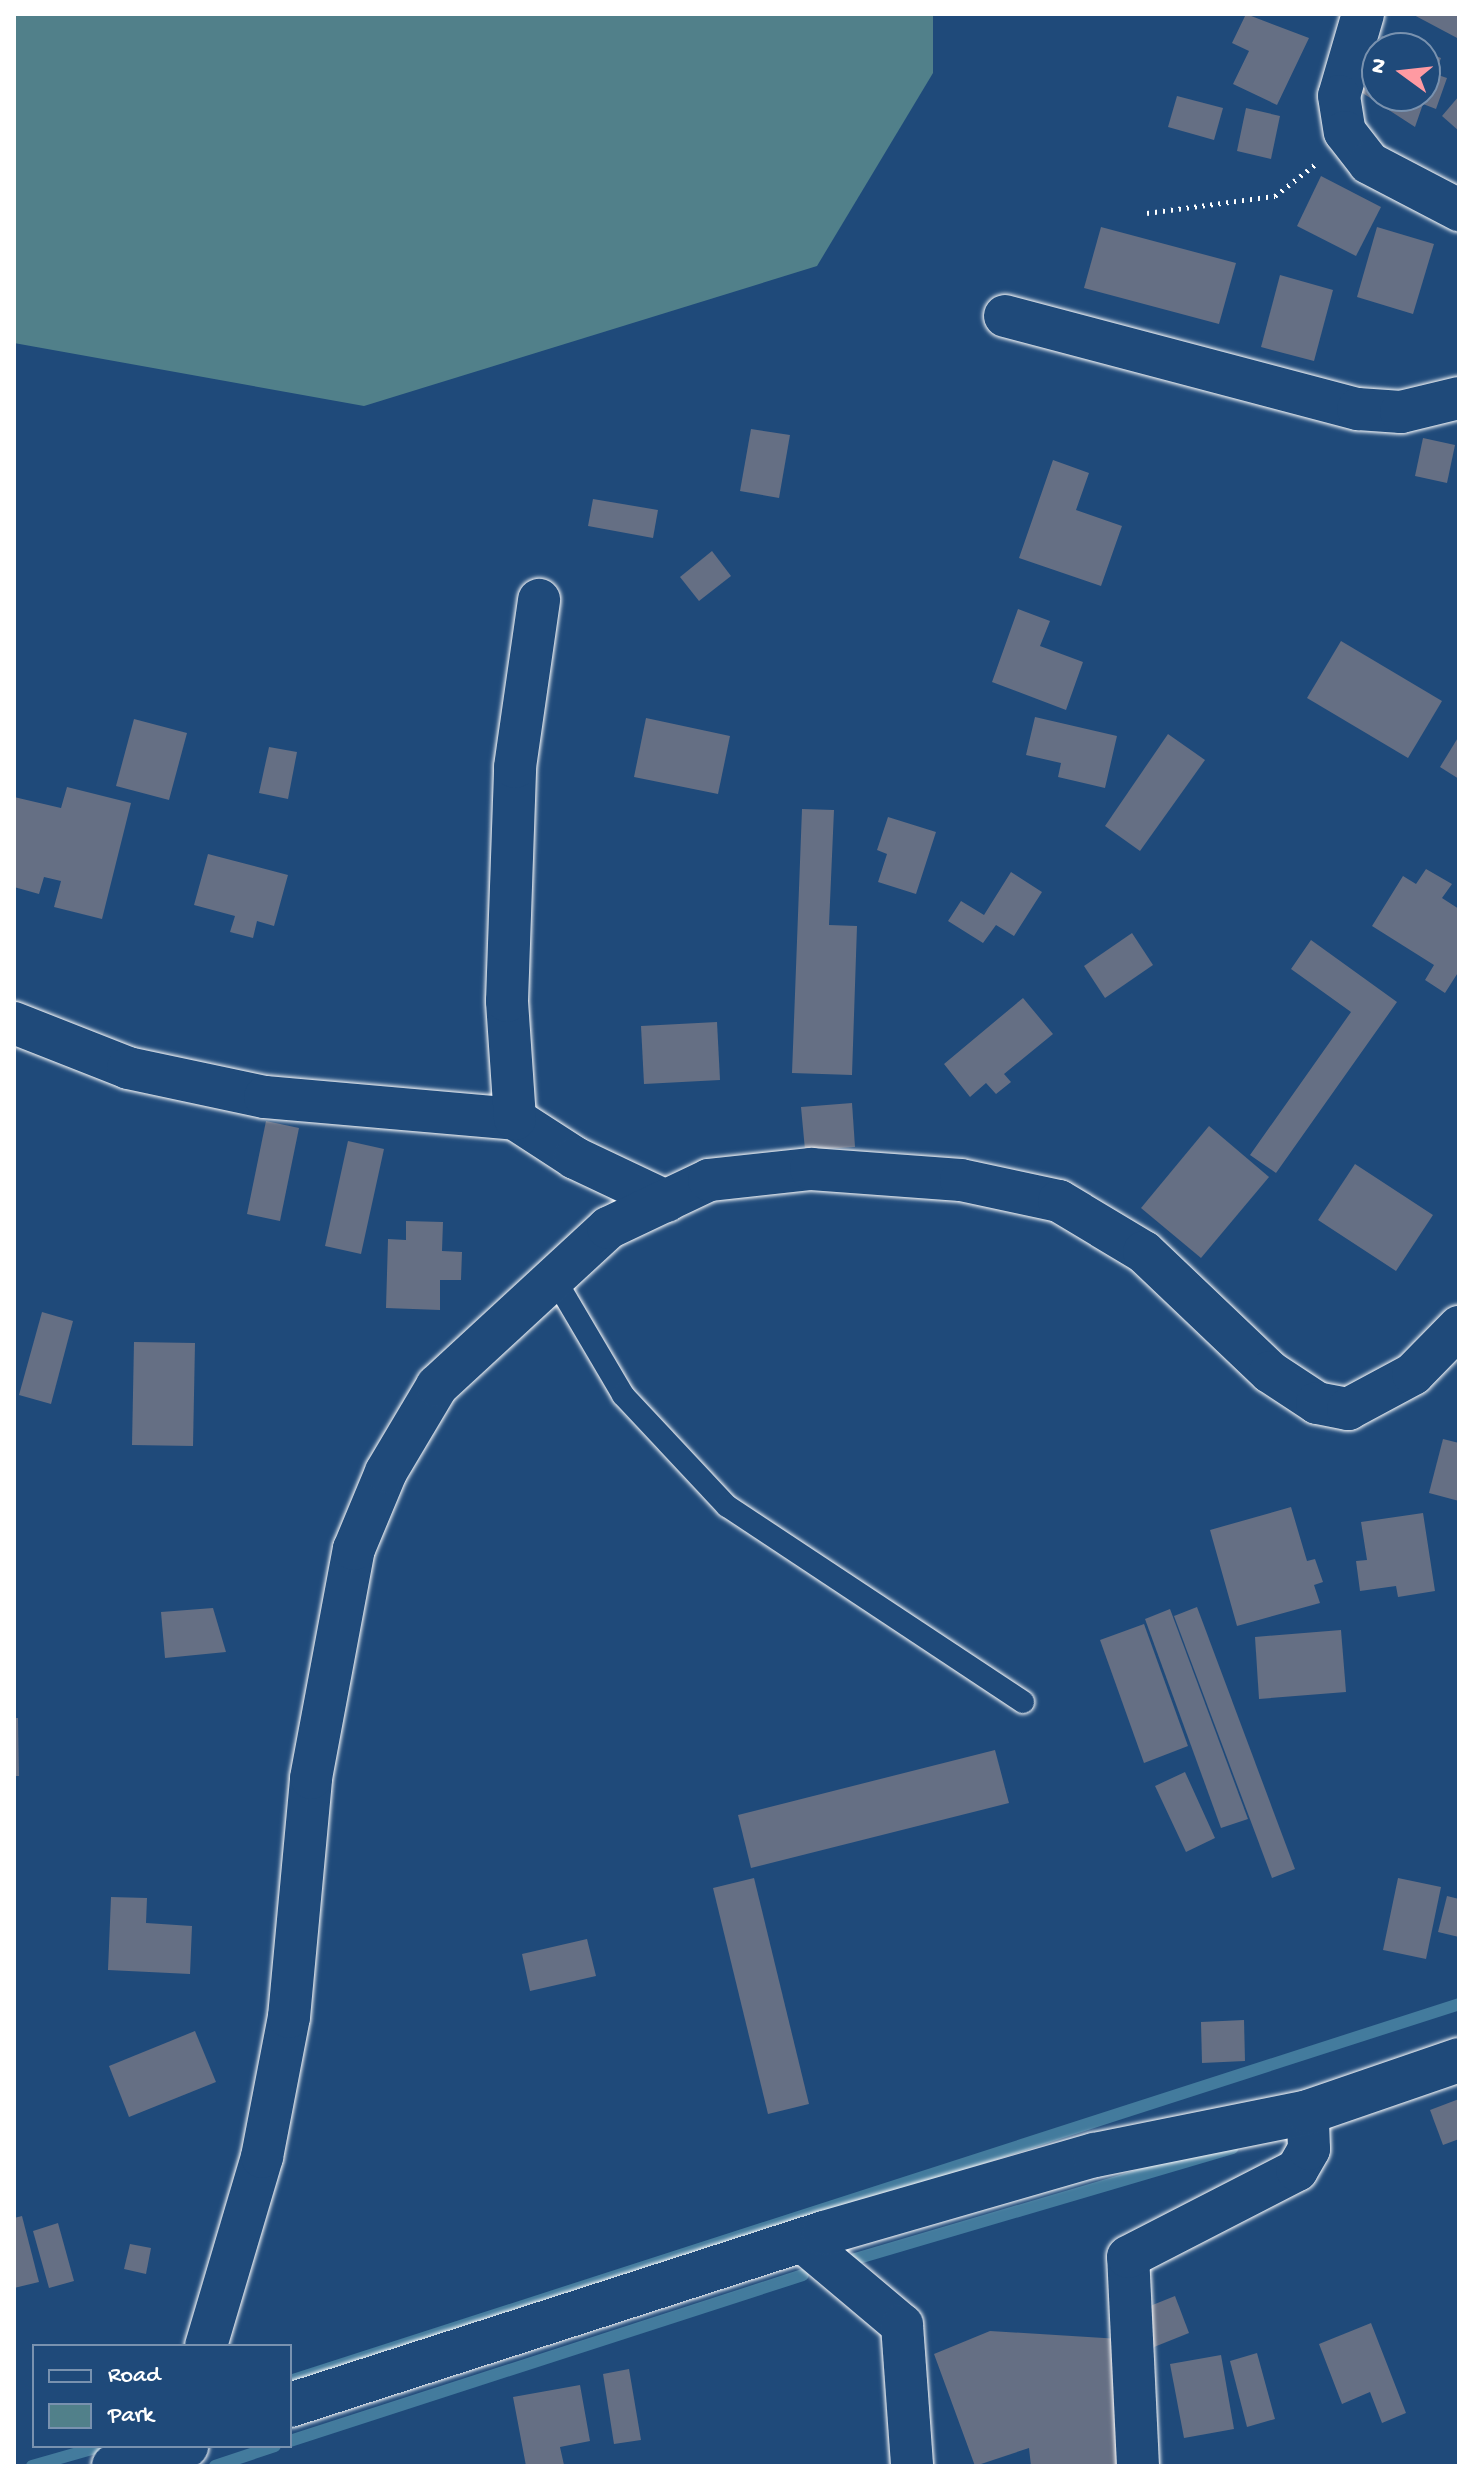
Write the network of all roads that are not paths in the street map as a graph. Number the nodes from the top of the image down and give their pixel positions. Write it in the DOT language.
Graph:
graph roads {
  1 [pos="1363,14"];
  2 [pos="1459,210"];
  3 [pos="1005,316"];
  4 [pos="1459,398"];
  5 [pos="539,600"];
  6 [pos="14,1023"];
  7 [pos="515,1119"];
  8 [pos="666,1201"];
  9 [pos="553,1276"];
  10 [pos="1459,1327"];
  11 [pos="1023,1702"];
  12 [pos="1459,2060"];
  13 [pos="1308,2112"];
  14 [pos="801,2240"];
  15 [pos="207,2344"];
  16 [pos="292,2404"];
  17 [pos="179,2448"];
  18 [pos="114,2466"];
  19 [pos="912,2466"];
  20 [pos="1138,2466"];
  1 -- 2 [label="street"];
  3 -- 4 [label="street"];
  5 -- 7 [label="street"];
  6 -- 7 [label="street"];
  7 -- 8 [label="street"];
  8 -- 9 [label="street"];
  8 -- 10 [label="street"];
  9 -- 11 [label="lane"];
  9 -- 15 [label="street"];
  12 -- 13 [label="main road"];
  13 -- 14 [label="main road"];
  13 -- 20 [label="street"];
  14 -- 16 [label="main road"];
  14 -- 19 [label="street"];
  17 -- 18 [label="main road"];
}
